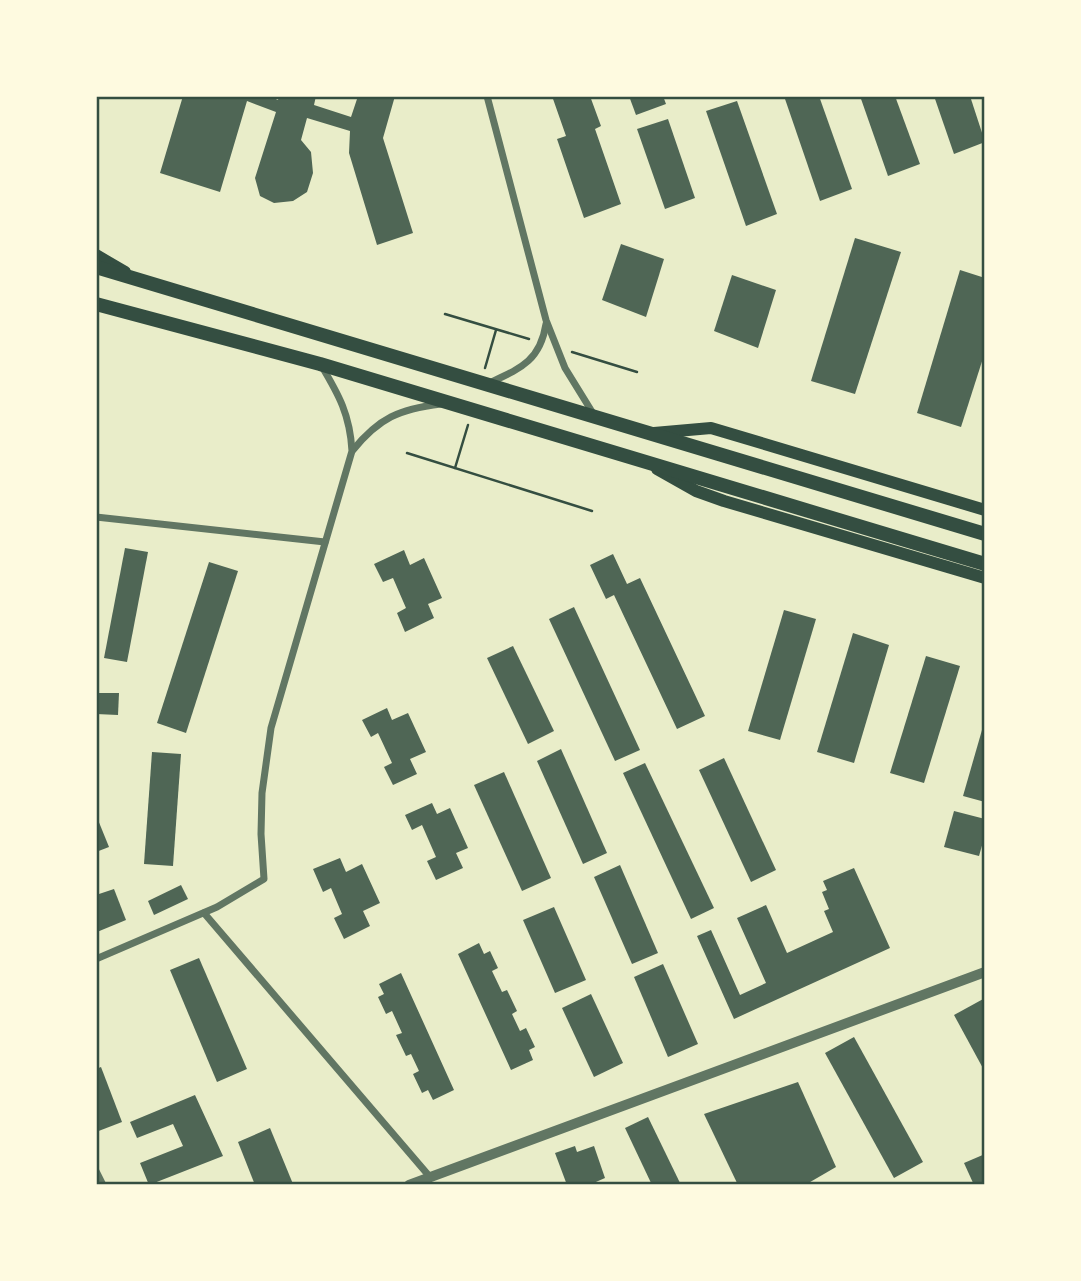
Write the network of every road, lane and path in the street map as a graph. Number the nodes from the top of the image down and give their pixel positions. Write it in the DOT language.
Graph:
graph roads {
  1 [pos="487,96"];
  2 [pos="96,254"];
  3 [pos="96,267"];
  4 [pos="137,280"];
  5 [pos="96,304"];
  6 [pos="445,314"];
  7 [pos="546,320"];
  8 [pos="496,330"];
  9 [pos="320,364"];
  10 [pos="487,384"];
  11 [pos="451,403"];
  12 [pos="594,416"];
  13 [pos="651,433"];
  14 [pos="352,451"];
  15 [pos="408,453"];
  16 [pos="645,462"];
  17 [pos="985,510"];
  18 [pos="592,511"];
  19 [pos="96,517"];
  20 [pos="985,534"];
  21 [pos="325,542"];
  22 [pos="985,564"];
  23 [pos="985,578"];
  24 [pos="204,913"];
  25 [pos="96,959"];
  26 [pos="985,972"];
  27 [pos="96,1171"];
  28 [pos="430,1177"];
  29 [pos="103,1185"];
  30 [pos="409,1185"];
  1 -- 7 [label="street"];
  2 -- 4 [label="main road"];
  3 -- 4 [label="highway"];
  4 -- 10 [label="highway"];
  5 -- 9 [label="highway"];
  6 -- 8 [label="path"];
  7 -- 10 [label="street"];
  7 -- 12 [label="street"];
  9 -- 11 [label="highway"];
  9 -- 14 [label="street"];
  10 -- 12 [label="highway"];
  11 -- 14 [label="street"];
  11 -- 16 [label="highway"];
  12 -- 13 [label="highway"];
  13 -- 17 [label="main road"];
  13 -- 20 [label="highway"];
  14 -- 21 [label="street"];
  15 -- 18 [label="path"];
  16 -- 22 [label="highway"];
  16 -- 23 [label="main road"];
  19 -- 21 [label="street"];
  21 -- 24 [label="street"];
  24 -- 25 [label="street"];
  24 -- 28 [label="street"];
  26 -- 28 [label="street"];
  27 -- 29 [label="street"];
  28 -- 30 [label="street"];
}
